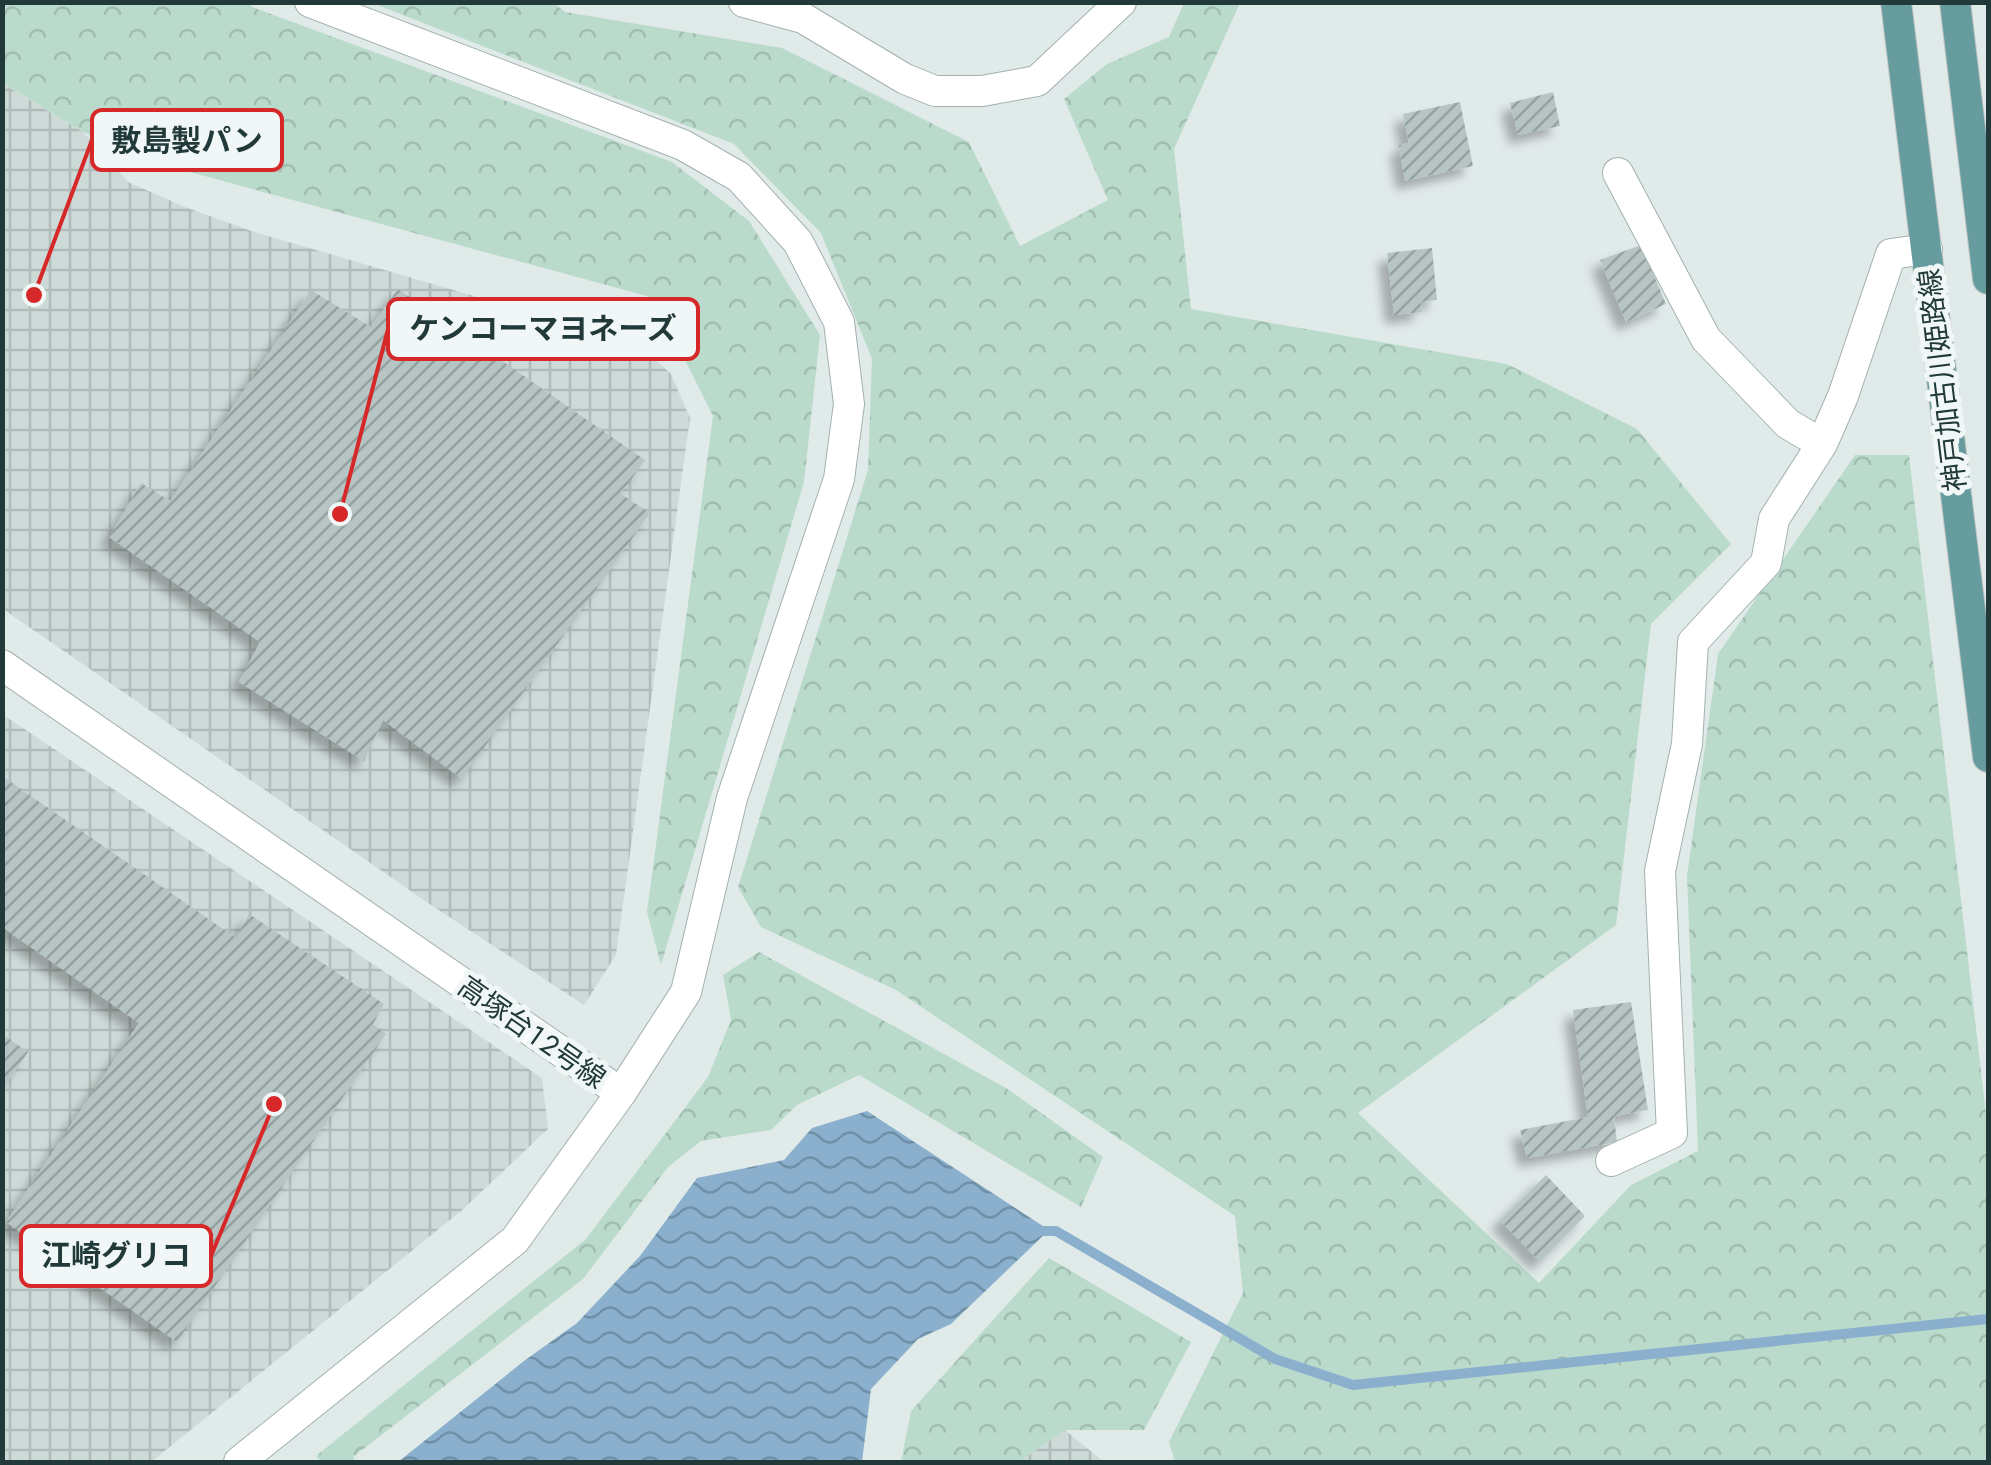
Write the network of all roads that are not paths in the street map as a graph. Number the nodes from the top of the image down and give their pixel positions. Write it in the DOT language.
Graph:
graph roads {
  1 [pos="310,2"];
  2 [pos="744,2"];
  3 [pos="1121,2"];
  4 [pos="1896,2"];
  5 [pos="1954,2"];
  6 [pos="1618,174"];
  7 [pos="1927,249"];
  8 [pos="1988,278"];
  9 [pos="1822,444"];
  10 [pos="2,665"];
  11 [pos="1988,757"];
  12 [pos="622,1093"];
  13 [pos="1611,1160"];
  14 [pos="239,1462"];
  1 -- 12 [label="street"];
  2 -- 3 [label="street"];
  4 -- 7 [label="main road, 神戸加古川姫路線"];
  5 -- 8 [label="main road"];
  6 -- 9 [label="street"];
  7 -- 9 [label="street"];
  7 -- 11 [label="main road, 神戸加古川姫路線"];
  9 -- 13 [label="street"];
  10 -- 12 [label="street, 高塚台１２号線"];
  12 -- 14 [label="street, 高塚台１２号線"];
}
